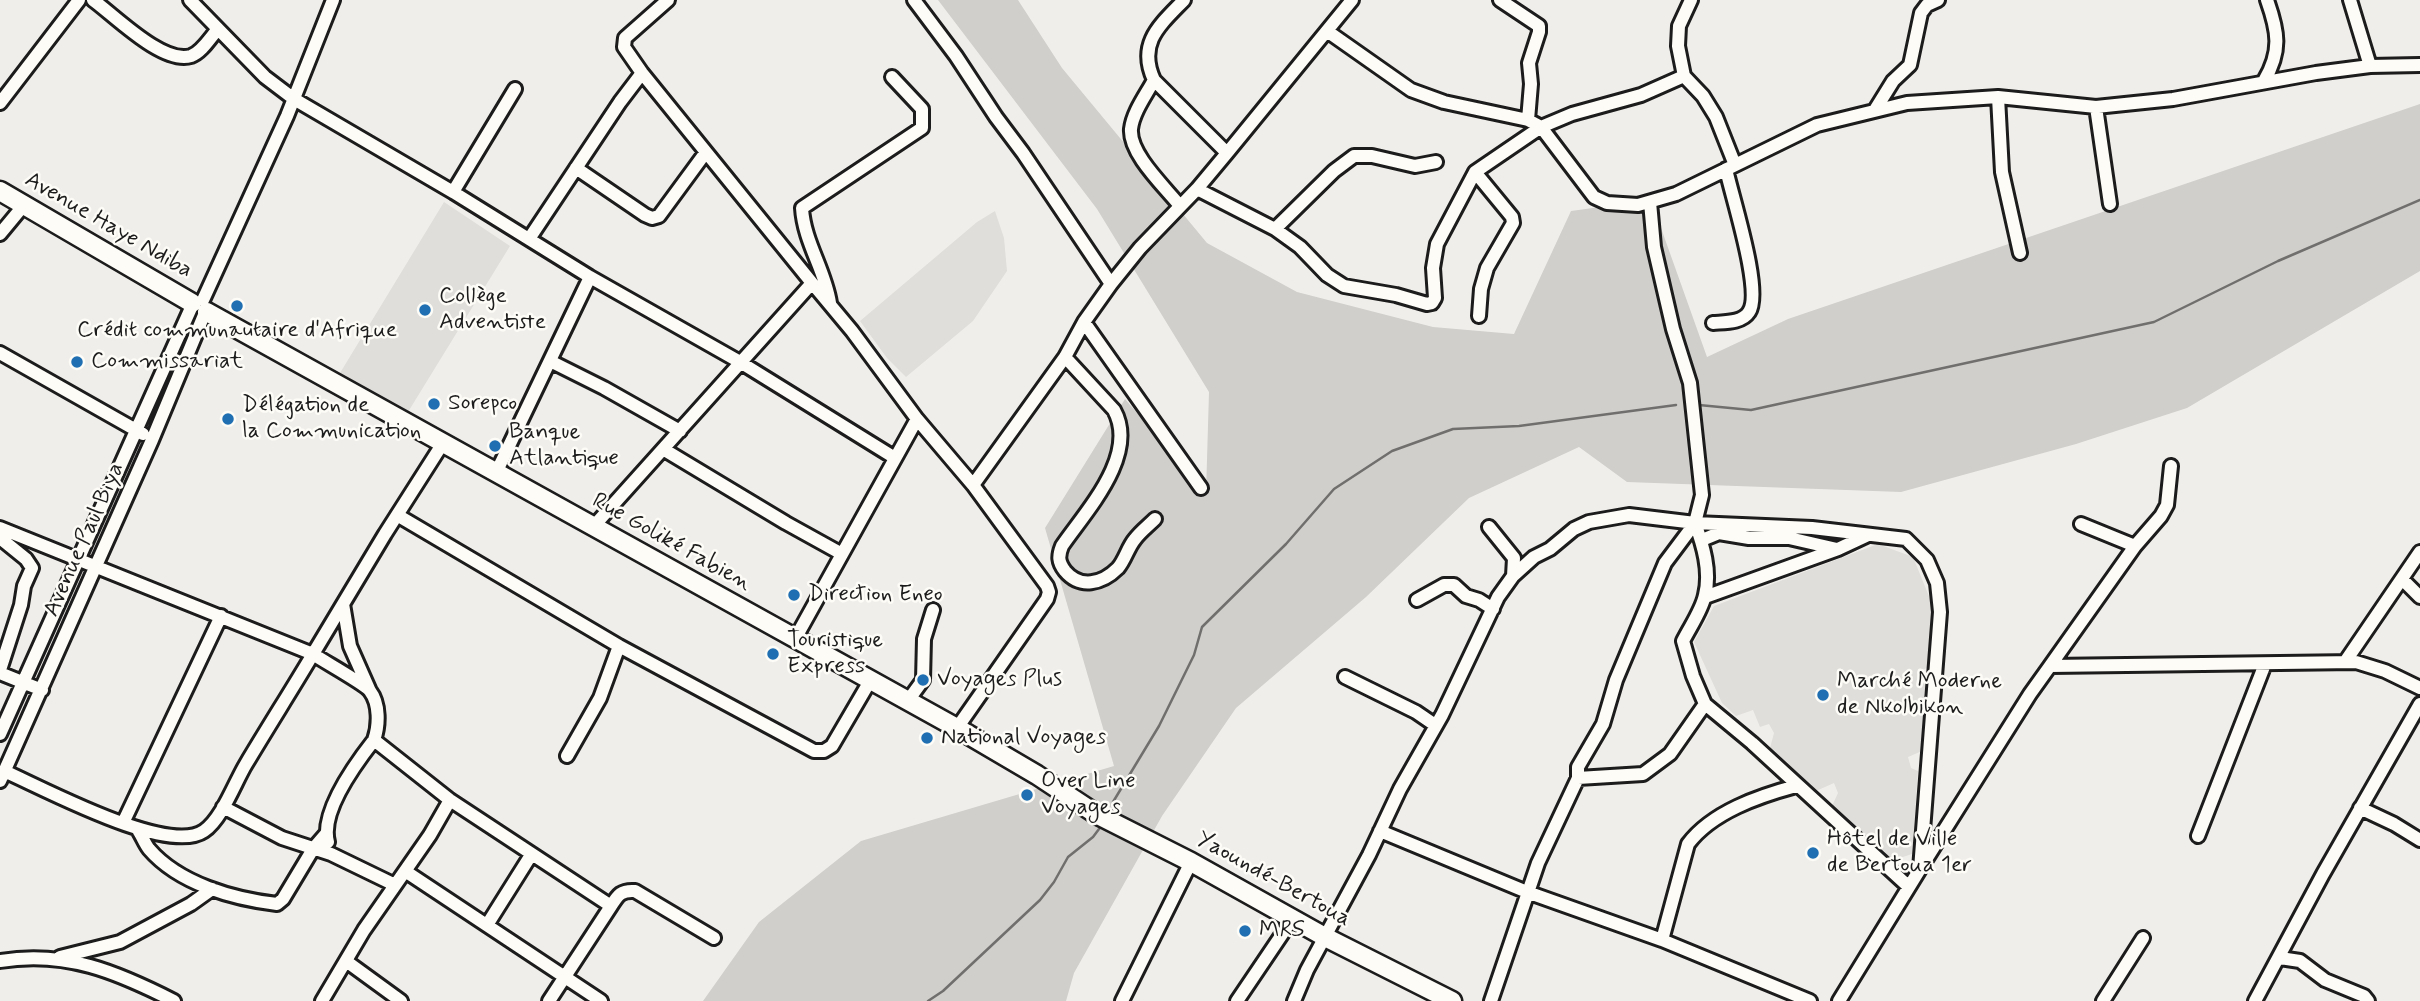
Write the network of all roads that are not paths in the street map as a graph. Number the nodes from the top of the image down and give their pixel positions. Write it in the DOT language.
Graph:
graph roads {
  1 [pos="79,0"];
  2 [pos="93,0"];
  3 [pos="190,0"];
  4 [pos="332,0"];
  5 [pos="668,0"];
  6 [pos="914,0"];
  7 [pos="1352,0"];
  8 [pos="1500,0"];
  9 [pos="1691,0"];
  10 [pos="1938,0"];
  11 [pos="2267,0"];
  12 [pos="2350,0"];
  13 [pos="1177,2"];
  14 [pos="218,29"];
  15 [pos="1327,31"];
  16 [pos="2420,65"];
  17 [pos="2370,66"];
  18 [pos="642,73"];
  19 [pos="1684,76"];
  20 [pos="892,78"];
  21 [pos="1154,80"];
  22 [pos="2264,80"];
  23 [pos="514,89"];
  24 [pos="1998,97"];
  25 [pos="294,99"];
  26 [pos="0,103"];
  27 [pos="2096,107"];
  28 [pos="1875,110"];
  29 [pos="1528,120"];
  30 [pos="1541,127"];
  31 [pos="706,152"];
  32 [pos="1227,153"];
  33 [pos="1436,162"];
  34 [pos="1731,167"];
  35 [pos="576,168"];
  36 [pos="1475,172"];
  37 [pos="1197,189"];
  38 [pos="0,191"];
  39 [pos="453,192"];
  40 [pos="1650,202"];
  41 [pos="2110,204"];
  42 [pos="24,205"];
  43 [pos="1180,206"];
  44 [pos="1275,229"];
  45 [pos="0,234"];
  46 [pos="529,239"];
  47 [pos="2020,253"];
  48 [pos="590,277"];
  49 [pos="812,283"];
  50 [pos="1111,284"];
  51 [pos="830,304"];
  52 [pos="200,307"];
  53 [pos="1479,316"];
  54 [pos="1084,323"];
  55 [pos="1713,323"];
  56 [pos="0,353"];
  57 [pos="1065,356"];
  58 [pos="550,361"];
  59 [pos="740,362"];
  60 [pos="917,419"];
  61 [pos="136,431"];
  62 [pos="680,431"];
  63 [pos="152,440"];
  64 [pos="443,443"];
  65 [pos="663,449"];
  66 [pos="895,458"];
  67 [pos="2171,467"];
  68 [pos="496,473"];
  69 [pos="973,485"];
  70 [pos="1201,488"];
  71 [pos="397,515"];
  72 [pos="1155,519"];
  73 [pos="1695,523"];
  74 [pos="2081,524"];
  75 [pos="593,527"];
  76 [pos="1489,527"];
  77 [pos="0,528"];
  78 [pos="1868,534"];
  79 [pos="0,538"];
  80 [pos="1702,540"];
  81 [pos="2135,547"];
  82 [pos="1838,549"];
  83 [pos="2420,552"];
  84 [pos="842,554"];
  85 [pos="77,560"];
  86 [pos="96,567"];
  87 [pos="1513,576"];
  88 [pos="2402,579"];
  89 [pos="1705,597"];
  90 [pos="2420,597"];
  91 [pos="1417,600"];
  92 [pos="343,603"];
  93 [pos="1493,609"];
  94 [pos="933,610"];
  95 [pos="221,616"];
  96 [pos="794,639"];
  97 [pos="619,646"];
  98 [pos="313,654"];
  99 [pos="2345,662"];
  100 [pos="2265,664"];
  101 [pos="2050,666"];
  102 [pos="0,671"];
  103 [pos="1345,677"];
  104 [pos="870,681"];
  105 [pos="23,682"];
  106 [pos="2420,688"];
  107 [pos="42,690"];
  108 [pos="370,690"];
  109 [pos="907,702"];
  110 [pos="1705,704"];
  111 [pos="2420,704"];
  112 [pos="1435,724"];
  113 [pos="957,728"];
  114 [pos="0,734"];
  115 [pos="374,740"];
  116 [pos="567,756"];
  117 [pos="2,776"];
  118 [pos="1577,778"];
  119 [pos="1796,786"];
  120 [pos="1073,798"];
  121 [pos="450,800"];
  122 [pos="223,807"];
  123 [pos="2360,808"];
  124 [pos="123,824"];
  125 [pos="138,830"];
  126 [pos="1380,831"];
  127 [pos="326,834"];
  128 [pos="2198,836"];
  129 [pos="2420,840"];
  130 [pos="313,849"];
  131 [pos="331,854"];
  132 [pos="531,855"];
  133 [pos="1191,862"];
  134 [pos="1920,869"];
  135 [pos="405,871"];
  136 [pos="395,886"];
  137 [pos="1909,887"];
  138 [pos="212,889"];
  139 [pos="1527,892"];
  140 [pos="611,906"];
  141 [pos="1293,918"];
  142 [pos="487,925"];
  143 [pos="1325,937"];
  144 [pos="714,938"];
  145 [pos="2143,938"];
  146 [pos="1662,940"];
  147 [pos="56,958"];
  148 [pos="2280,958"];
  149 [pos="0,961"];
  150 [pos="346,961"];
  151 [pos="566,977"];
  152 [pos="1421,994"];
  153 [pos="174,1001"];
  154 [pos="322,1001"];
  155 [pos="401,1001"];
  156 [pos="549,1001"];
  157 [pos="601,1001"];
  158 [pos="1122,1001"];
  159 [pos="1237,1001"];
  160 [pos="1294,1001"];
  161 [pos="1452,1001"];
  162 [pos="1491,1001"];
  163 [pos="1810,1001"];
  164 [pos="1839,1001"];
  165 [pos="2104,1001"];
  166 [pos="2255,1001"];
  167 [pos="2368,1001"];
  1 -- 26 [label="street"];
  2 -- 14 [label="street"];
  3 -- 14 [label="street"];
  4 -- 25 [label="street"];
  5 -- 18 [label="street"];
  6 -- 50 [label="street"];
  7 -- 15 [label="street"];
  8 -- 29 [label="street"];
  9 -- 19 [label="street"];
  10 -- 28 [label="street"];
  11 -- 22 [label="street"];
  12 -- 17 [label="street"];
  13 -- 21 [label="street"];
  14 -- 25 [label="street"];
  15 -- 29 [label="street"];
  15 -- 32 [label="street"];
  16 -- 17 [label="street"];
  17 -- 22 [label="street"];
  18 -- 31 [label="street"];
  18 -- 35 [label="street"];
  19 -- 30 [label="street"];
  19 -- 34 [label="street"];
  20 -- 51 [label="street"];
  21 -- 32 [label="street"];
  21 -- 43 [label="street"];
  22 -- 27 [label="street"];
  23 -- 39 [label="street"];
  24 -- 27 [label="street"];
  24 -- 28 [label="street"];
  24 -- 47 [label="street"];
  25 -- 39 [label="street"];
  25 -- 52 [label="street"];
  27 -- 41 [label="street"];
  28 -- 34 [label="street"];
  29 -- 30 [label="street"];
  30 -- 36 [label="street"];
  30 -- 40 [label="street"];
  31 -- 35 [label="street"];
  31 -- 49 [label="street"];
  32 -- 37 [label="street"];
  33 -- 44 [label="street"];
  34 -- 40 [label="street"];
  34 -- 55 [label="street"];
  35 -- 46 [label="street"];
  36 -- 44 [label="street"];
  36 -- 53 [label="street"];
  37 -- 43 [label="street"];
  37 -- 44 [label="street"];
  38 -- 42 [label="highway, Avenue Haye Ndiba"];
  39 -- 46 [label="street"];
  40 -- 73 [label="street"];
  42 -- 45 [label="street"];
  42 -- 52 [label="highway, Avenue Haye Ndiba"];
  43 -- 50 [label="street"];
  46 -- 48 [label="street"];
  48 -- 58 [label="street"];
  48 -- 59 [label="street"];
  49 -- 51 [label="street"];
  49 -- 59 [label="street"];
  50 -- 54 [label="street"];
  51 -- 60 [label="street"];
  52 -- 61 [label="street"];
  52 -- 63 [label="street, Avenue Paul Biya"];
  52 -- 64 [label="highway, Rue Goliké Fabien"];
  54 -- 57 [label="street"];
  54 -- 70 [label="street"];
  56 -- 61 [label="street"];
  57 -- 69 [label="street"];
  57 -- 72 [label="street"];
  58 -- 62 [label="street"];
  58 -- 68 [label="street"];
  59 -- 62 [label="street"];
  59 -- 66 [label="street"];
  60 -- 66 [label="street"];
  60 -- 69 [label="street"];
  61 -- 63 [label="street"];
  61 -- 85 [label="street"];
  62 -- 65 [label="street"];
  63 -- 86 [label="street, Avenue Paul Biya"];
  64 -- 68 [label="highway, Rue Goliké Fabien"];
  64 -- 71 [label="street"];
  65 -- 75 [label="street"];
  65 -- 84 [label="street"];
  66 -- 84 [label="street"];
  67 -- 81 [label="street"];
  68 -- 75 [label="highway, Rue Goliké Fabien"];
  69 -- 113 [label="street"];
  71 -- 92 [label="street"];
  71 -- 97 [label="street"];
  73 -- 78 [label="street"];
  73 -- 80 [label="street"];
  73 -- 87 [label="street"];
  73 -- 118 [label="street"];
  74 -- 81 [label="street"];
  75 -- 96 [label="highway, Rue Goliké Fabien"];
  76 -- 87 [label="street"];
  77 -- 85 [label="street"];
  78 -- 82 [label="street"];
  78 -- 134 [label="street"];
  79 -- 102 [label="street"];
  80 -- 82 [label="street"];
  80 -- 89 [label="street"];
  81 -- 101 [label="street"];
  82 -- 89 [label="street"];
  83 -- 88 [label="street"];
  84 -- 96 [label="street"];
  85 -- 86 [label="street"];
  85 -- 105 [label="street"];
  86 -- 95 [label="street"];
  86 -- 107 [label="street, Avenue Paul Biya"];
  87 -- 93 [label="street"];
  88 -- 90 [label="street"];
  88 -- 99 [label="street"];
  89 -- 110 [label="street"];
  91 -- 93 [label="street"];
  92 -- 98 [label="street"];
  92 -- 108 [label="street"];
  93 -- 112 [label="street"];
  94 -- 109 [label="street"];
  95 -- 98 [label="street"];
  95 -- 124 [label="street"];
  96 -- 104 [label="highway, Rue Goliké Fabien"];
  97 -- 104 [label="street"];
  97 -- 116 [label="street"];
  98 -- 108 [label="street"];
  98 -- 122 [label="street"];
  99 -- 100 [label="street"];
  99 -- 106 [label="street"];
  100 -- 101 [label="street"];
  100 -- 128 [label="street"];
  101 -- 134 [label="street"];
  102 -- 105 [label="street"];
  103 -- 112 [label="street"];
  104 -- 109 [label="highway, Rue Goliké Fabien"];
  105 -- 107 [label="street"];
  105 -- 114 [label="street"];
  107 -- 117 [label="street, Avenue Paul Biya"];
  108 -- 115 [label="street"];
  109 -- 113 [label="highway, Rue Goliké Fabien"];
  110 -- 118 [label="street"];
  110 -- 119 [label="street"];
  111 -- 123 [label="street"];
  112 -- 126 [label="street"];
  113 -- 120 [label="highway, Rue Goliké Fabien"];
  115 -- 121 [label="street"];
  115 -- 127 [label="street"];
  117 -- 124 [label="street"];
  118 -- 139 [label="street"];
  119 -- 137 [label="street"];
  119 -- 146 [label="street"];
  120 -- 133 [label="highway, Yaoundé-Bertoua"];
  121 -- 132 [label="street"];
  121 -- 135 [label="street"];
  122 -- 125 [label="street"];
  122 -- 130 [label="street"];
  123 -- 129 [label="street"];
  123 -- 148 [label="street"];
  124 -- 125 [label="street"];
  125 -- 138 [label="street"];
  126 -- 139 [label="street"];
  126 -- 143 [label="street"];
  127 -- 130 [label="street"];
  127 -- 131 [label="street"];
  130 -- 131 [label="street"];
  130 -- 138 [label="street"];
  131 -- 136 [label="street"];
  132 -- 140 [label="street"];
  132 -- 142 [label="street"];
  133 -- 141 [label="highway, Yaoundé-Bertoua"];
  133 -- 158 [label="street"];
  134 -- 137 [label="street"];
  135 -- 136 [label="street"];
  135 -- 142 [label="street"];
  136 -- 150 [label="street"];
  137 -- 164 [label="street"];
  138 -- 147 [label="street"];
  139 -- 146 [label="street"];
  139 -- 162 [label="street"];
  140 -- 144 [label="street"];
  140 -- 151 [label="street"];
  141 -- 143 [label="highway, Yaoundé-Bertoua"];
  141 -- 159 [label="street"];
  142 -- 151 [label="street"];
  143 -- 152 [label="highway, Yaoundé-Bertoua"];
  143 -- 160 [label="street"];
  145 -- 165 [label="street"];
  146 -- 163 [label="street"];
  147 -- 149 [label="street"];
  147 -- 153 [label="street"];
  148 -- 166 [label="street"];
  148 -- 167 [label="street"];
  150 -- 154 [label="street"];
  150 -- 155 [label="street"];
  151 -- 156 [label="street"];
  151 -- 157 [label="street"];
  152 -- 161 [label="highway, Yaoundé-Bertoua"];
}
